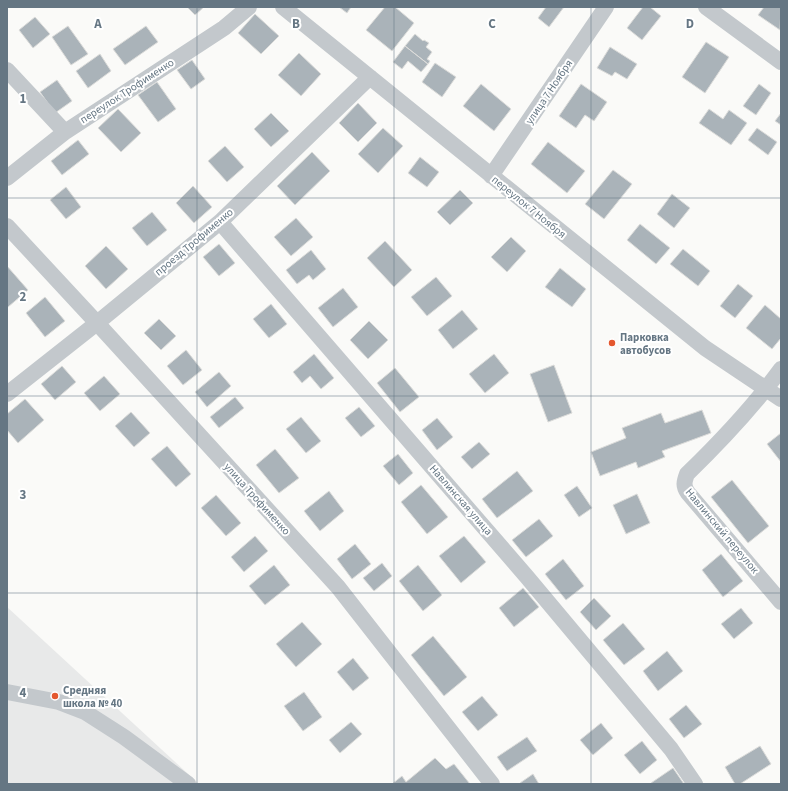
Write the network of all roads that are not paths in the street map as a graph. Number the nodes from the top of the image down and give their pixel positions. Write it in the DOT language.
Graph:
graph roads {
  1 [pos="249,7"];
  2 [pos="283,7"];
  3 [pos="606,7"];
  4 [pos="706,7"];
  5 [pos="781,62"];
  6 [pos="7,70"];
  7 [pos="370,77"];
  8 [pos="66,132"];
  9 [pos="491,176"];
  10 [pos="7,178"];
  11 [pos="220,222"];
  12 [pos="7,226"];
  13 [pos="97,323"];
  14 [pos="781,369"];
  15 [pos="766,389"];
  16 [pos="7,394"];
  17 [pos="781,399"];
  18 [pos="781,602"];
  19 [pos="7,692"];
  20 [pos="188,784"];
  21 [pos="492,784"];
  22 [pos="695,784"];
  1 -- 8 [label="street, переулок Трофименко"];
  2 -- 7 [label="street, переулок 7 Ноября"];
  3 -- 9 [label="street, улица 7 Ноября"];
  4 -- 5 [label="street"];
  6 -- 8 [label="street"];
  7 -- 9 [label="street, переулок 7 Ноября"];
  7 -- 11 [label="street, проезд Трофименко"];
  8 -- 10 [label="street, переулок Трофименко"];
  9 -- 15 [label="street, переулок 7 Ноября"];
  11 -- 13 [label="street, проезд Трофименко"];
  11 -- 22 [label="street, Навлинская улица"];
  12 -- 13 [label="street, улица Трофименко"];
  13 -- 16 [label="street, проезд Трофименко"];
  13 -- 21 [label="street, улица Трофименко"];
  14 -- 15 [label="street"];
  15 -- 17 [label="street, переулок 7 Ноября"];
  15 -- 18 [label="street, Навлинский переулок"];
  19 -- 20 [label="street"];
}
